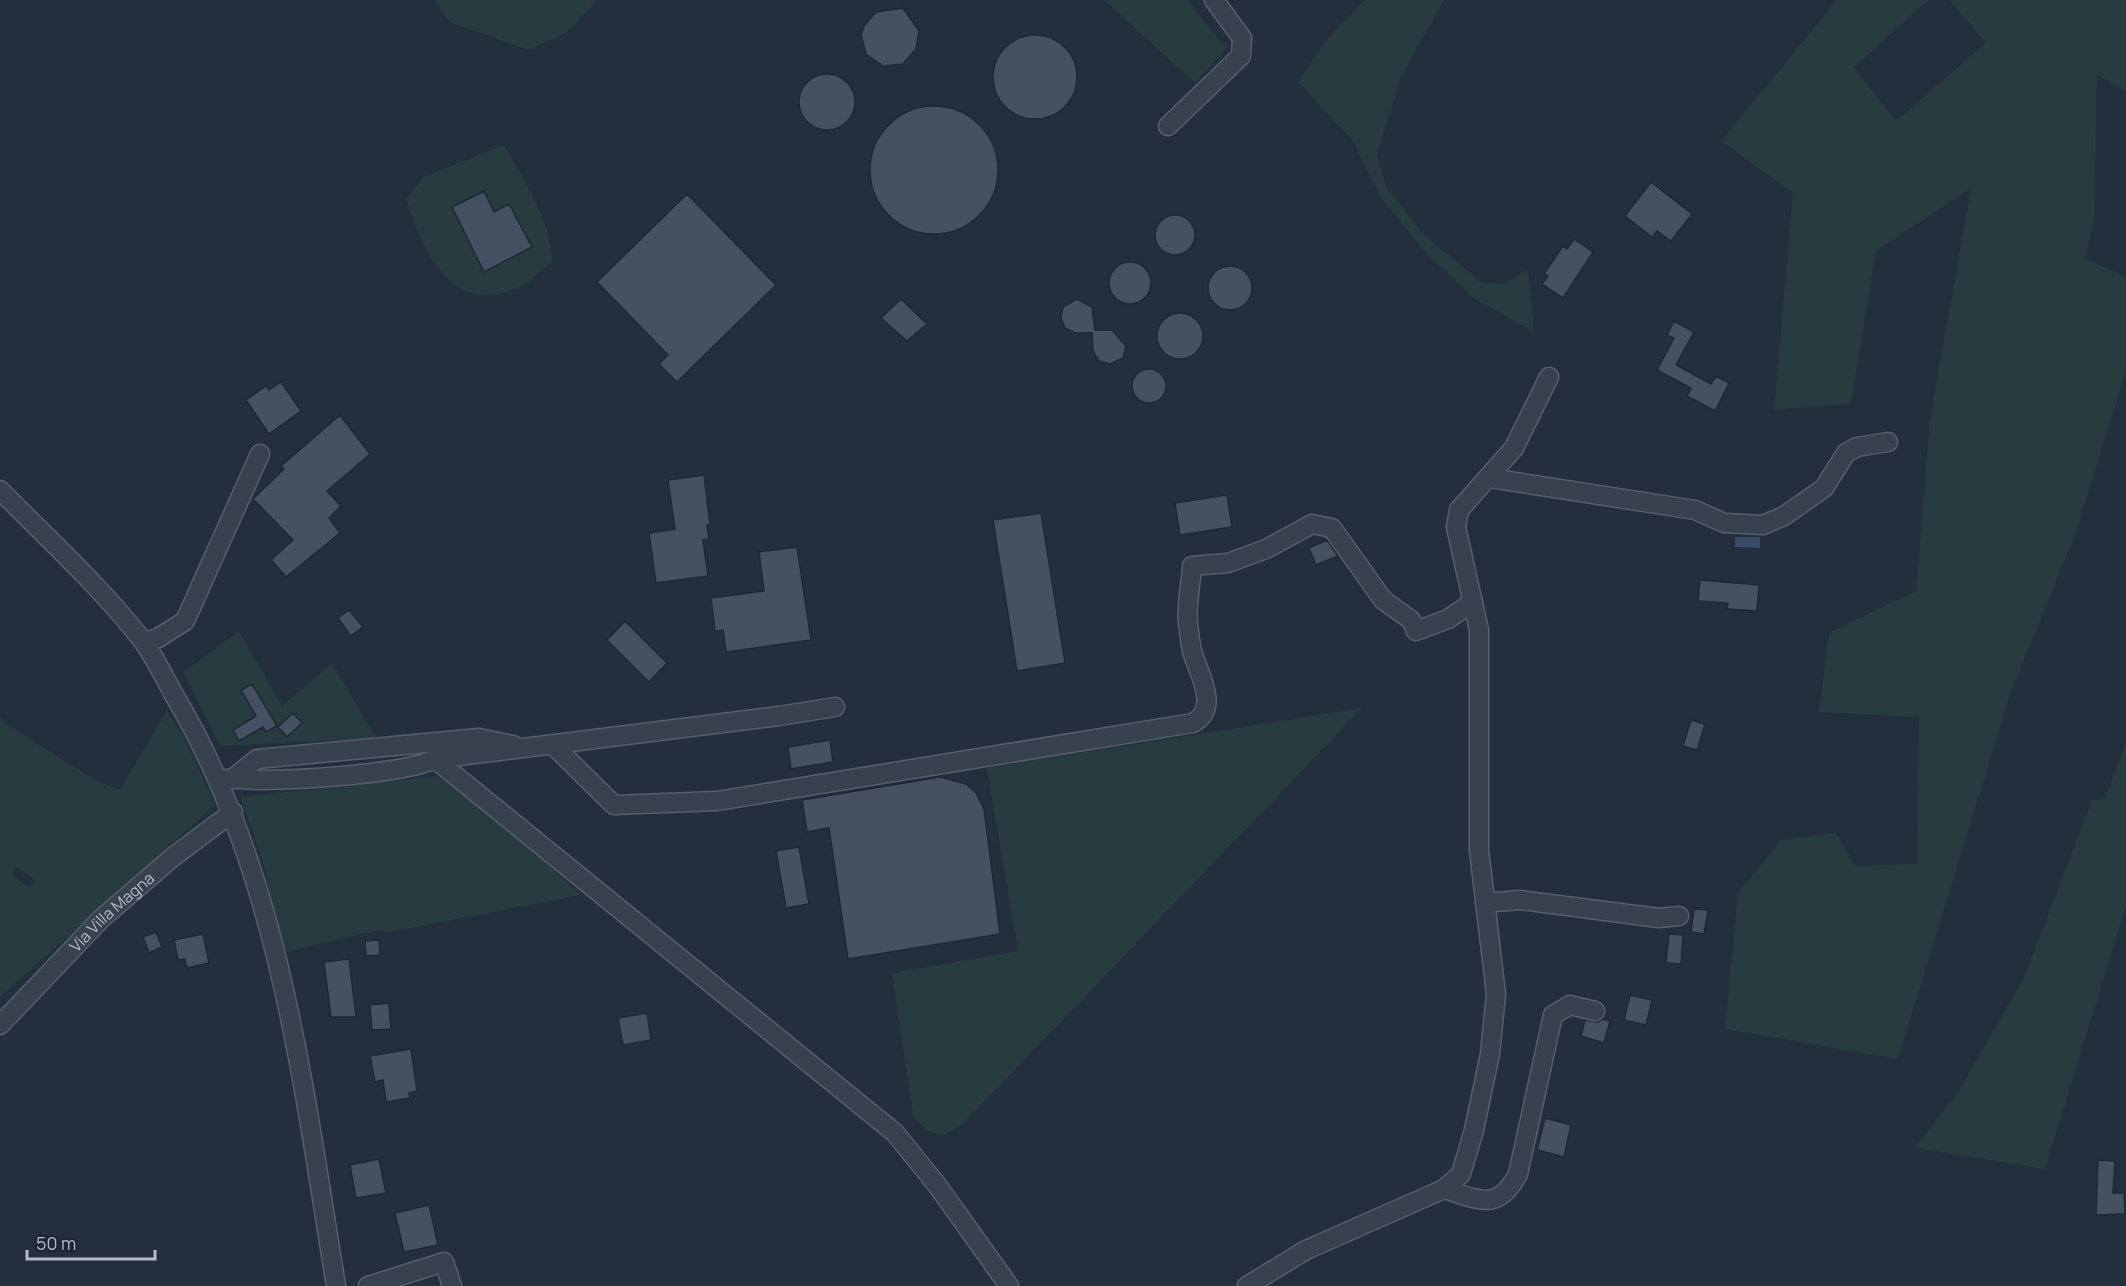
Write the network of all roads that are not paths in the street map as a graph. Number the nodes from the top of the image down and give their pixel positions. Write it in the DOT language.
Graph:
graph roads {
  1 [pos="1214,0"];
  2 [pos="1168,126"];
  3 [pos="1549,377"];
  4 [pos="1887,442"];
  5 [pos="260,454"];
  6 [pos="1490,478"];
  7 [pos="0,490"];
  8 [pos="1473,602"];
  9 [pos="144,642"];
  10 [pos="835,706"];
  11 [pos="553,745"];
  12 [pos="527,748"];
  13 [pos="435,759"];
  14 [pos="227,778"];
  15 [pos="233,812"];
  16 [pos="1485,903"];
  17 [pos="1679,916"];
  18 [pos="1594,1011"];
  19 [pos="0,1025"];
  20 [pos="1444,1189"];
  21 [pos="336,1286"];
  22 [pos="368,1286"];
  23 [pos="452,1286"];
  24 [pos="1009,1286"];
  25 [pos="1247,1286"];
  1 -- 2 [label="street"];
  3 -- 6 [label="street"];
  4 -- 6 [label="street"];
  5 -- 9 [label="street"];
  6 -- 8 [label="street"];
  7 -- 9 [label="street"];
  8 -- 11 [label="street"];
  8 -- 16 [label="street"];
  9 -- 14 [label="street"];
  10 -- 11 [label="street"];
  11 -- 12 [label="street"];
  12 -- 13 [label="street"];
  12 -- 14 [label="street"];
  13 -- 14 [label="street"];
  13 -- 24 [label="street"];
  14 -- 15 [label="street"];
  15 -- 19 [label="street, Via Villa Magna"];
  15 -- 21 [label="street"];
  16 -- 17 [label="street"];
  16 -- 20 [label="street"];
  18 -- 20 [label="street"];
  20 -- 25 [label="street"];
  22 -- 23 [label="street"];
}
